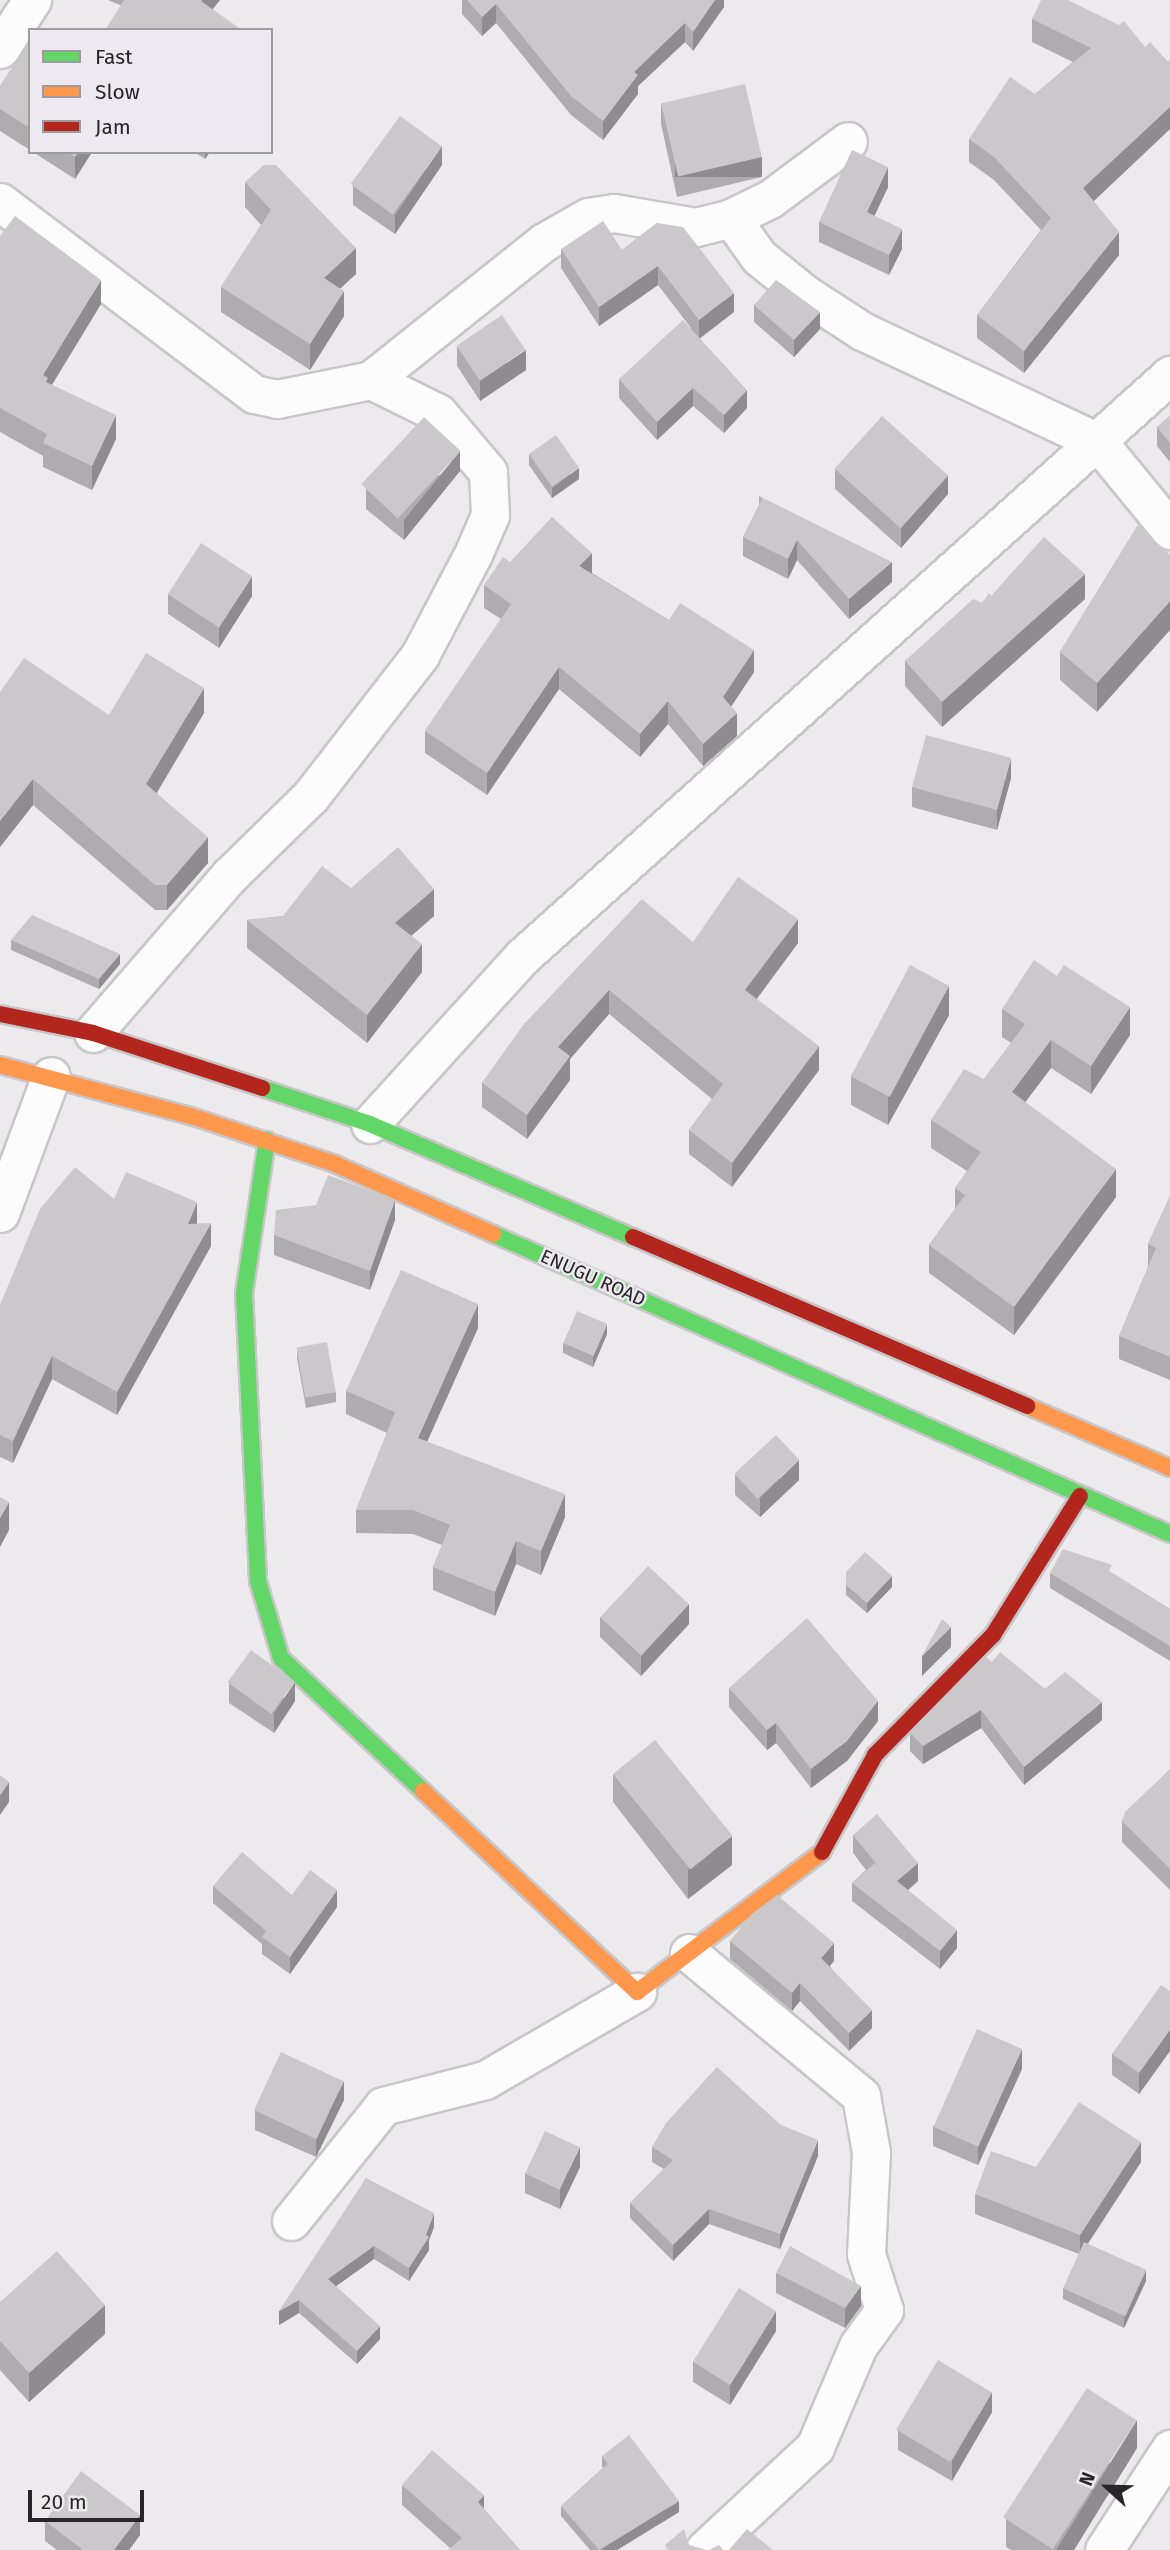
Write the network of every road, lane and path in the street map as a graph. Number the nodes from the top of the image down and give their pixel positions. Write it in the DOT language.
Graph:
graph roads {
  1 [pos="32,0"];
  2 [pos="0,49"];
  3 [pos="848,141"];
  4 [pos="0,202"];
  5 [pos="731,218"];
  6 [pos="1170,375"];
  7 [pos="371,380"];
  8 [pos="1098,442"];
  9 [pos="1170,530"];
  10 [pos="0,1014"];
  11 [pos="93,1033"];
  12 [pos="0,1065"];
  13 [pos="51,1076"];
  14 [pos="370,1124"];
  15 [pos="267,1140"];
  16 [pos="0,1213"];
  17 [pos="1170,1468"];
  18 [pos="1080,1496"];
  19 [pos="1170,1534"];
  20 [pos="689,1953"];
  21 [pos="637,1992"];
  22 [pos="291,2221"];
  23 [pos="1170,2449"];
  24 [pos="704,2550"];
  25 [pos="1104,2550"];
  1 -- 2 [label="street"];
  3 -- 5 [label="street"];
  4 -- 7 [label="street"];
  5 -- 7 [label="street"];
  5 -- 8 [label="street"];
  6 -- 8 [label="street"];
  7 -- 11 [label="street"];
  8 -- 9 [label="street"];
  8 -- 14 [label="street"];
  10 -- 11 [label="main road"];
  11 -- 14 [label="main road"];
  12 -- 13 [label="main road, ENUGU ROAD"];
  13 -- 15 [label="main road, ENUGU ROAD"];
  13 -- 16 [label="street"];
  14 -- 17 [label="main road"];
  15 -- 18 [label="main road, ENUGU ROAD"];
  15 -- 21 [label="main road"];
  18 -- 19 [label="main road, ENUGU ROAD"];
  18 -- 20 [label="main road"];
  20 -- 21 [label="main road"];
  20 -- 24 [label="street"];
  21 -- 22 [label="street"];
  23 -- 25 [label="street"];
}
